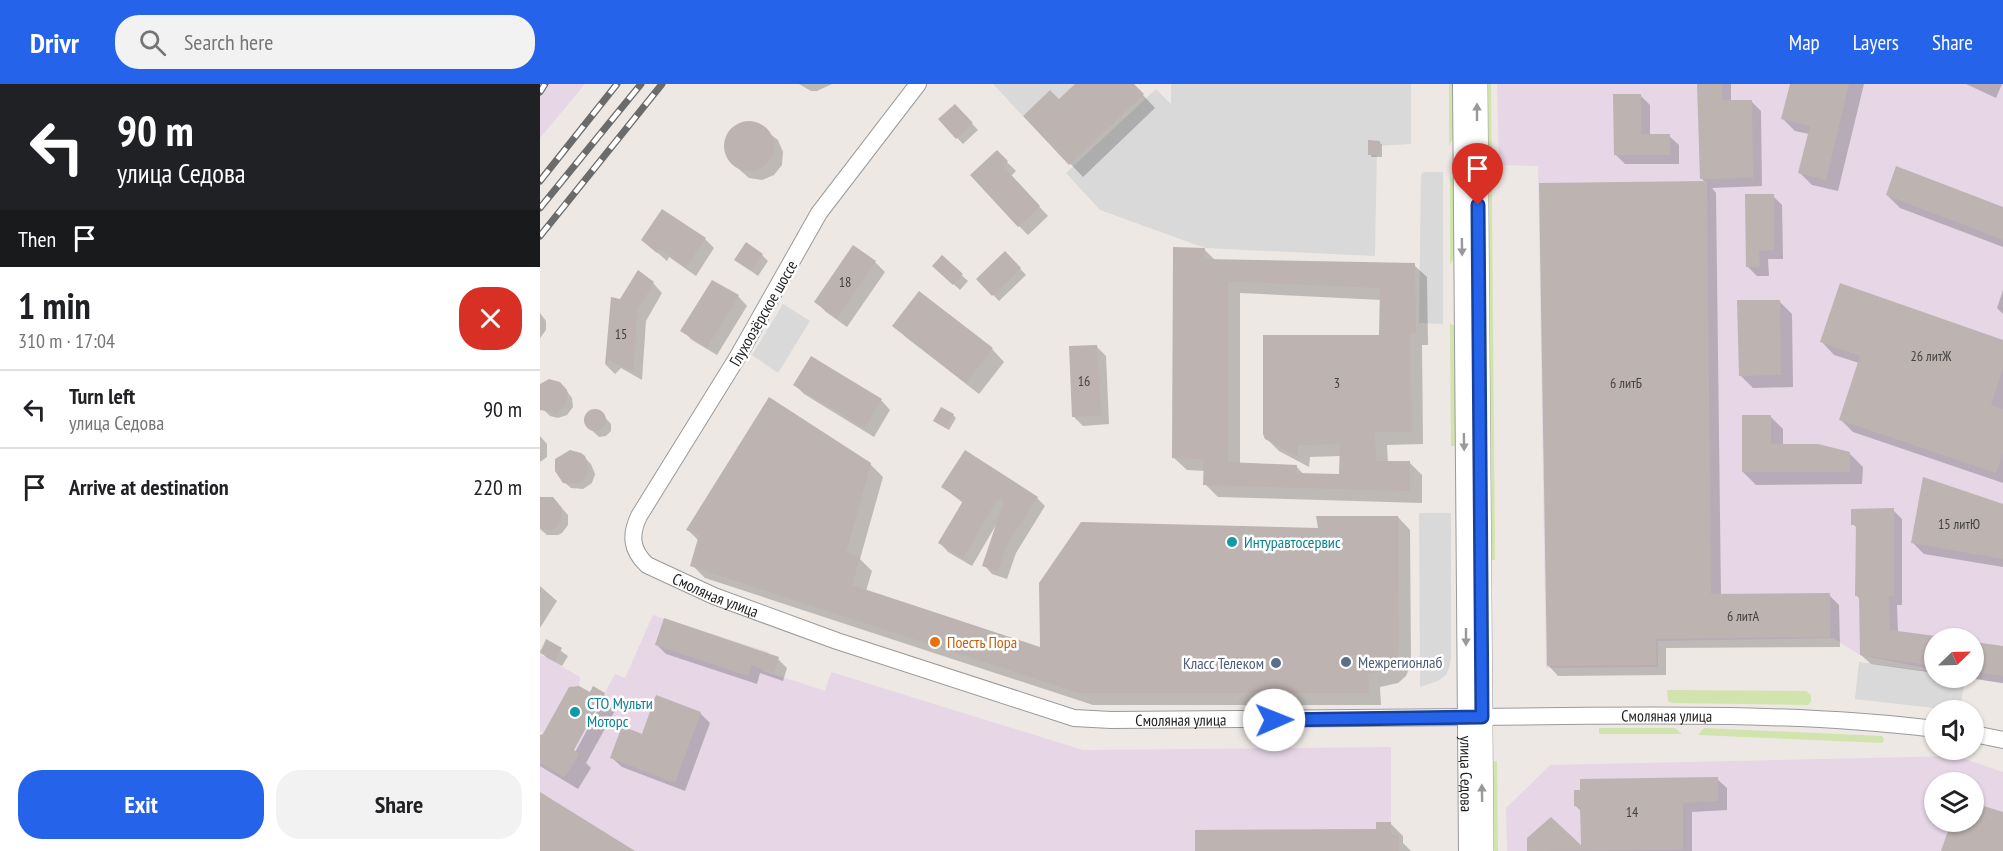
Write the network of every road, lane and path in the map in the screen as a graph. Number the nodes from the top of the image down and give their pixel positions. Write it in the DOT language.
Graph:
graph roads {
  1 [pos="918,84"];
  2 [pos="1461,84"];
  3 [pos="1477,84"];
  4 [pos="637,553"];
  5 [pos="1474,717"];
  6 [pos="1924,728"];
  7 [pos="1984,736"];
  8 [pos="2003,740"];
  9 [pos="1467,851"];
  10 [pos="1483,851"];
  1 -- 4 [label="street, Глухоозёрское шоссе"];
  2 -- 5 [label="street, улица Седова, one-way"];
  5 -- 3 [label="street, улица Седова, one-way"];
  4 -- 5 [label="street, Смоляная улица"];
  5 -- 6 [label="street, Смоляная улица"];
  5 -- 9 [label="street, улица Седова"];
  10 -- 5 [label="street, улица Седова, one-way"];
  7 -- 8 [label="street"];
}
